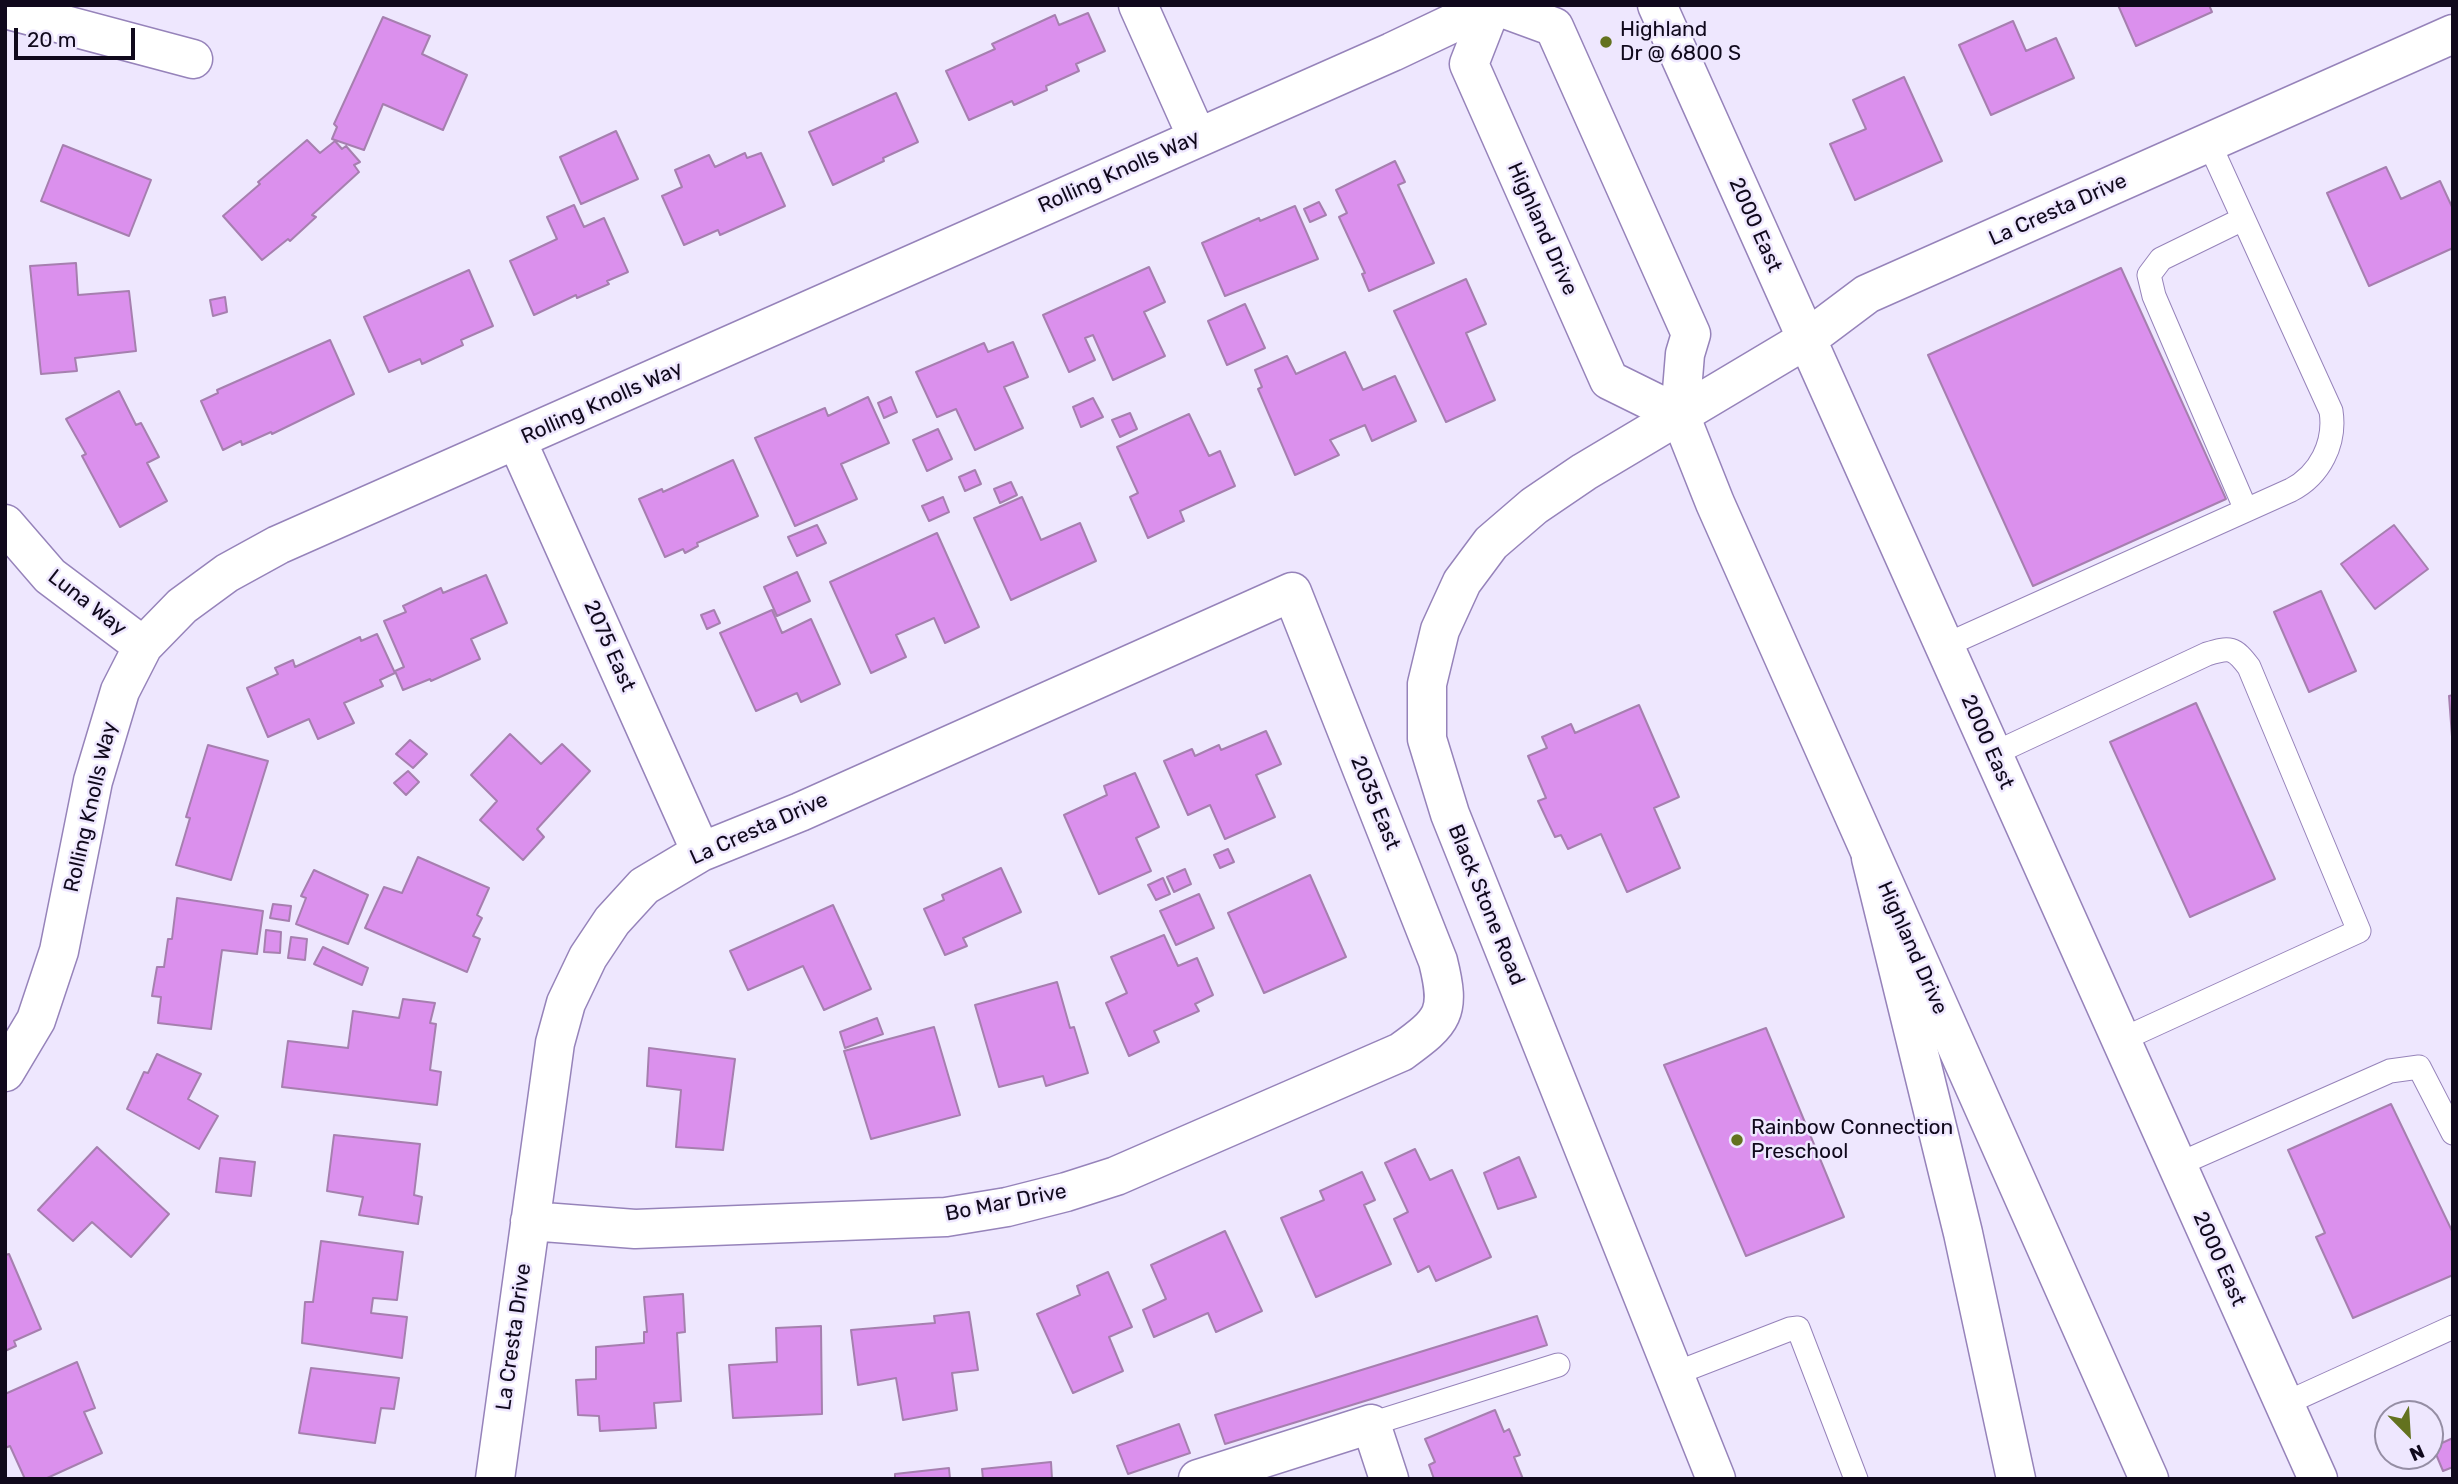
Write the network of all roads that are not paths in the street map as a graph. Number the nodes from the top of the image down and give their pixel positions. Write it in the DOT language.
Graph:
graph roads {
  1 [pos="1138,5"];
  2 [pos="1492,5"];
  3 [pos="1657,5"];
  4 [pos="5,9"];
  5 [pos="2453,34"];
  6 [pos="193,58"];
  7 [pos="1197,137"];
  8 [pos="2209,143"];
  9 [pos="2243,219"];
  10 [pos="1807,339"];
  11 [pos="1680,415"];
  12 [pos="517,441"];
  13 [pos="2246,510"];
  14 [pos="5,524"];
  15 [pos="1292,592"];
  16 [pos="144,646"];
  17 [pos="1944,646"];
  18 [pos="1993,754"];
  19 [pos="701,852"];
  20 [pos="1871,858"];
  21 [pos="1441,1016"];
  22 [pos="2121,1040"];
  23 [pos="5,1072"];
  24 [pos="2453,1133"];
  25 [pos="2177,1165"];
  26 [pos="530,1222"];
  27 [pos="2453,1327"];
  28 [pos="1558,1366"];
  29 [pos="1674,1374"];
  30 [pos="2284,1404"];
  31 [pos="1371,1424"];
  32 [pos="495,1479"];
  33 [pos="1198,1479"];
  34 [pos="1389,1479"];
  35 [pos="1716,1479"];
  36 [pos="1856,1479"];
  37 [pos="2016,1479"];
  38 [pos="2150,1479"];
  39 [pos="2318,1479"];
  1 -- 7 [label="main road"];
  2 -- 7 [label="main road, Rolling Knolls Way"];
  2 -- 11 [label="main road, Highland Drive"];
  2 -- 11 [label="main road, Highland Drive"];
  3 -- 10 [label="main road, 2000 East"];
  4 -- 6 [label="main road"];
  5 -- 8 [label="main road, La Cresta Drive"];
  7 -- 12 [label="main road, Rolling Knolls Way"];
  8 -- 9 [label="lane"];
  8 -- 10 [label="main road, La Cresta Drive"];
  9 -- 13 [label="lane"];
  9 -- 13 [label="lane"];
  10 -- 11 [label="main road, La Cresta Drive"];
  10 -- 17 [label="main road, 2000 East"];
  11 -- 20 [label="main road, Highland Drive"];
  11 -- 29 [label="main road, Black Stone Road"];
  12 -- 16 [label="main road, Rolling Knolls Way"];
  12 -- 19 [label="main road, 2075 East"];
  13 -- 17 [label="lane"];
  14 -- 16 [label="main road, Luna Way"];
  15 -- 19 [label="main road, La Cresta Drive"];
  15 -- 21 [label="main road, 2035 East"];
  16 -- 23 [label="main road, Rolling Knolls Way"];
  17 -- 18 [label="main road, 2000 East"];
  18 -- 22 [label="main road, 2000 East"];
  18 -- 22 [label="lane"];
  19 -- 26 [label="main road, La Cresta Drive"];
  20 -- 37 [label="main road"];
  20 -- 38 [label="main road, Highland Drive"];
  21 -- 26 [label="main road, Bo Mar Drive"];
  22 -- 25 [label="main road, 2000 East"];
  24 -- 25 [label="lane"];
  25 -- 30 [label="main road, 2000 East"];
  26 -- 32 [label="main road, La Cresta Drive"];
  27 -- 30 [label="lane"];
  28 -- 31 [label="lane"];
  29 -- 35 [label="main road, Black Stone Road"];
  29 -- 36 [label="lane"];
  30 -- 39 [label="main road, 2000 East"];
  31 -- 33 [label="main road"];
  31 -- 34 [label="main road"];
}
